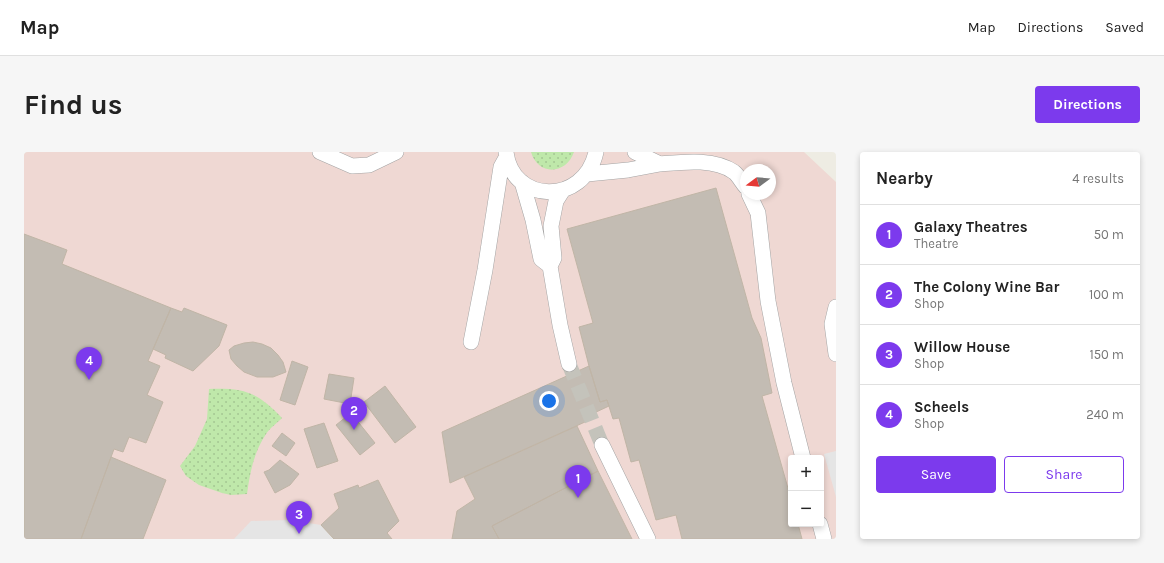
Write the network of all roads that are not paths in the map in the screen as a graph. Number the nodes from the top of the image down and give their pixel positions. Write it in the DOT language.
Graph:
graph roads {
  1 [pos="320,152"];
  2 [pos="396,152"];
  3 [pos="596,152"];
  4 [pos="635,152"];
  5 [pos="506,155"];
  6 [pos="660,164"];
  7 [pos="587,174"];
  8 [pos="740,179"];
  9 [pos="522,182"];
  10 [pos="563,190"];
  11 [pos="752,200"];
  12 [pos="550,266"];
  13 [pos="836,307"];
  14 [pos="471,342"];
  15 [pos="836,354"];
  16 [pos="570,364"];
  17 [pos="602,445"];
  18 [pos="802,455"];
  19 [pos="821,527"];
  20 [pos="648,539"];
  21 [pos="824,539"];
  1 -- 2 [label="lane"];
  3 -- 7 [label="lane"];
  4 -- 6 [label="lane"];
  5 -- 9 [label="lane"];
  5 -- 14 [label="lane"];
  6 -- 7 [label="lane"];
  6 -- 8 [label="lane"];
  7 -- 10 [label="lane"];
  9 -- 10 [label="lane"];
  9 -- 12 [label="lane"];
  10 -- 12 [label="lane"];
  11 -- 18 [label="lane"];
  12 -- 16 [label="lane"];
  13 -- 15 [label="lane"];
  17 -- 20 [label="lane"];
  19 -- 21 [label="lane"];
}
